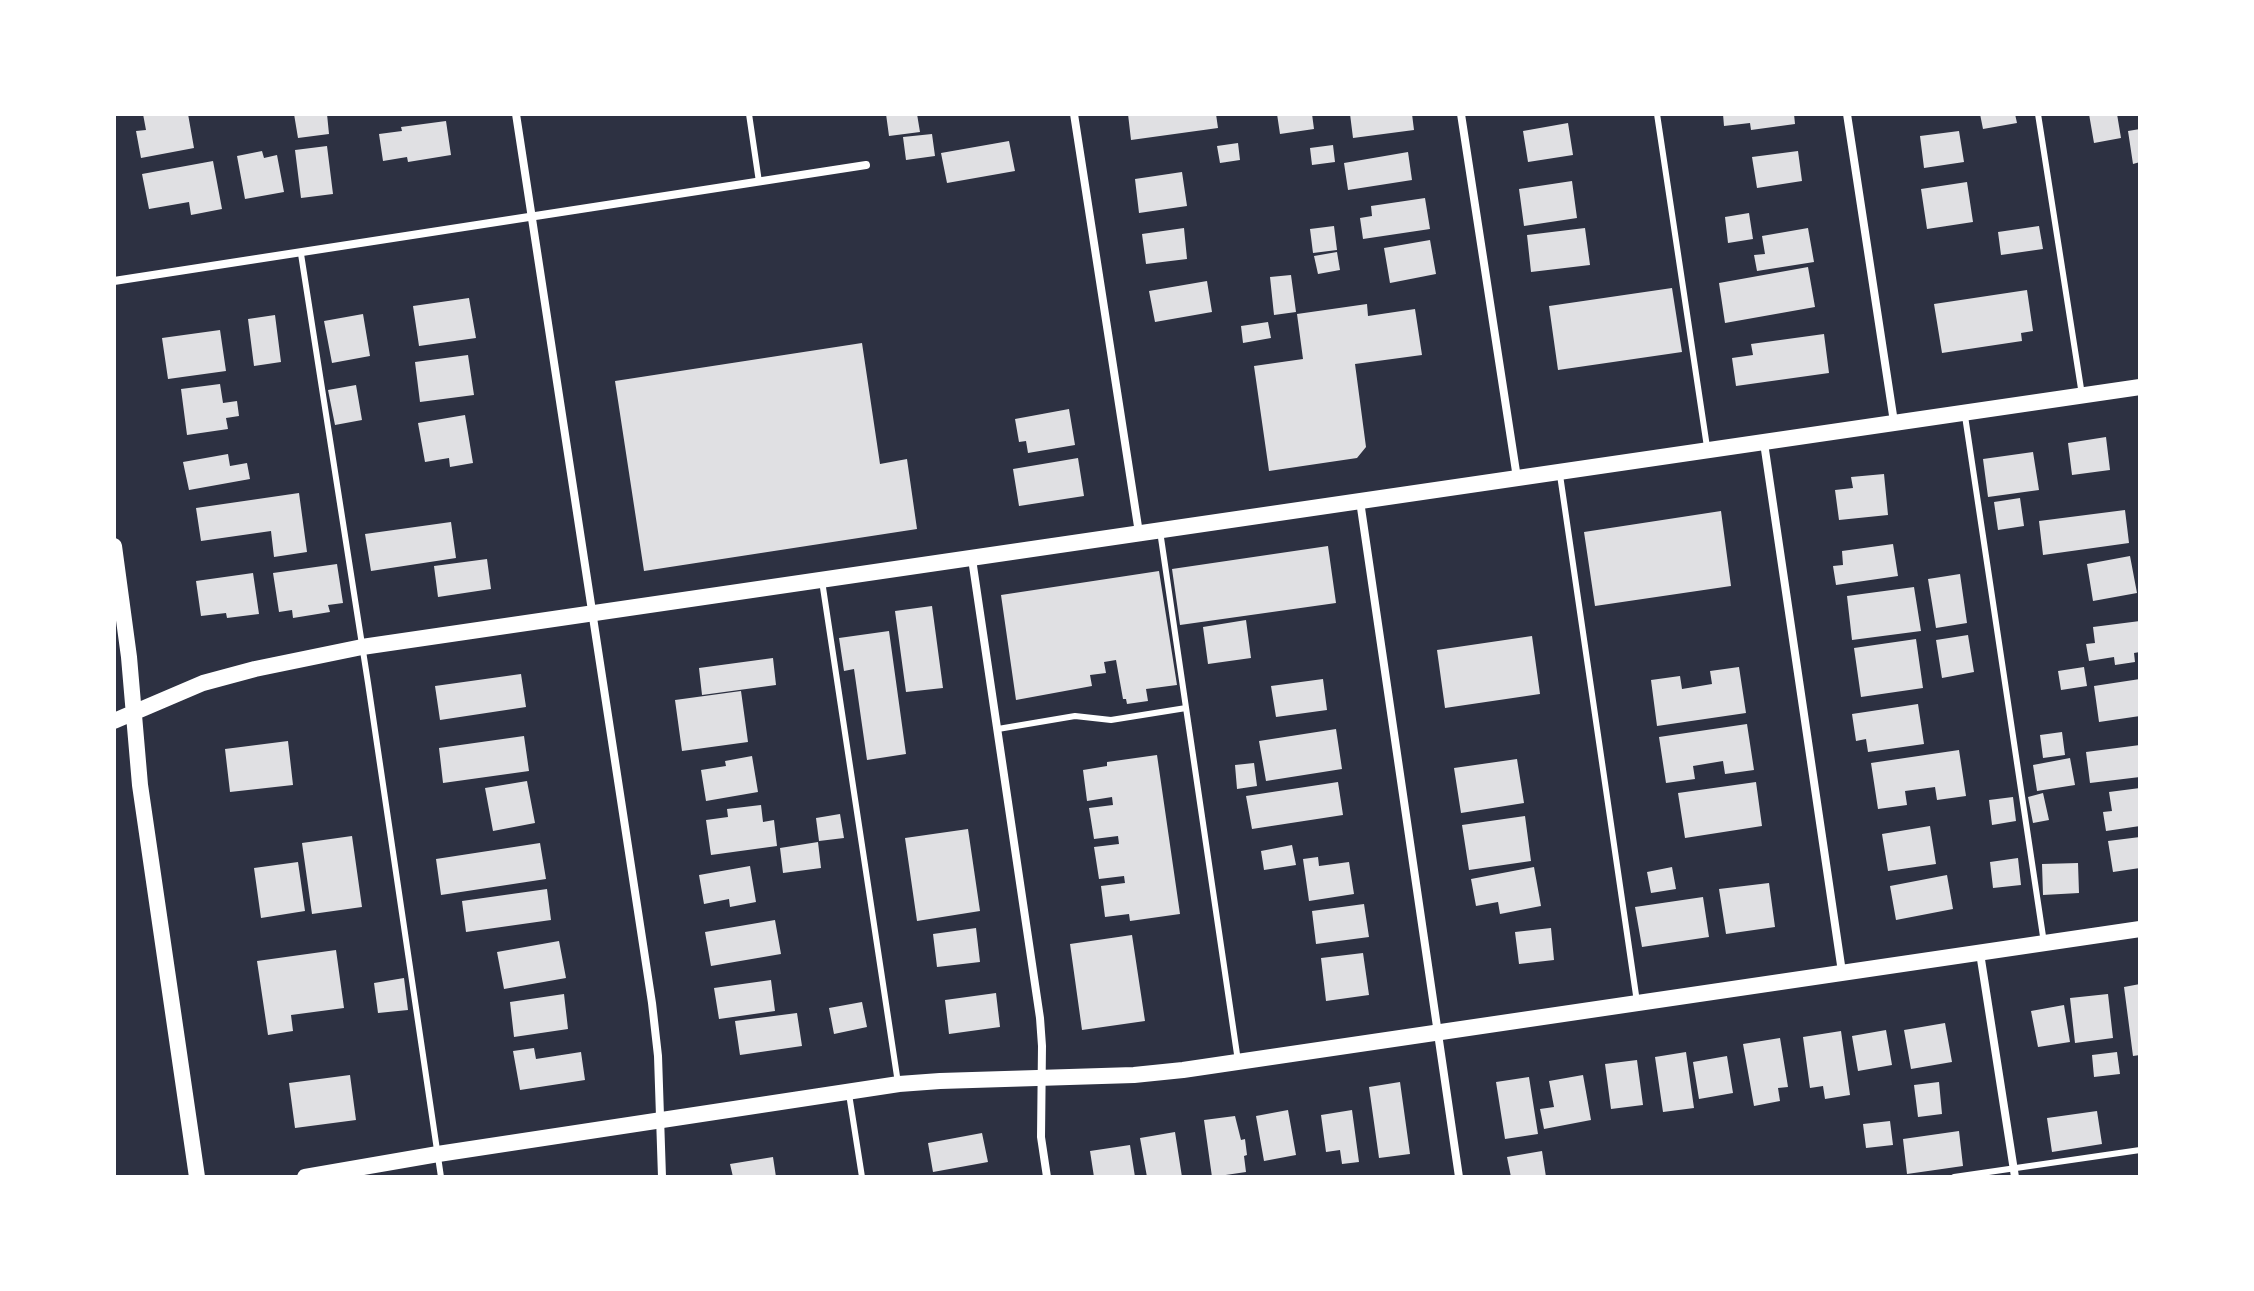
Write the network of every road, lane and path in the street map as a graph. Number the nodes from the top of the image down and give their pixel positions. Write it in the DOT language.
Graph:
graph roads {
  1 [pos="516,114"];
  2 [pos="749,114"];
  3 [pos="1074,114"];
  4 [pos="1461,114"];
  5 [pos="1657,114"];
  6 [pos="1847,114"];
  7 [pos="2038,114"];
  8 [pos="866,165"];
  9 [pos="759,182"];
  10 [pos="532,216"];
  11 [pos="301,254"];
  12 [pos="114,281"];
  13 [pos="2140,387"];
  14 [pos="2082,395"];
  15 [pos="1965,412"];
  16 [pos="1894,422"];
  17 [pos="1764,442"];
  18 [pos="1707,450"];
  19 [pos="1560,472"];
  20 [pos="1517,478"];
  21 [pos="1360,501"];
  22 [pos="1160,531"];
  23 [pos="1139,534"];
  24 [pos="114,546"];
  25 [pos="972,559"];
  26 [pos="822,581"];
  27 [pos="593,614"];
  28 [pos="362,647"];
  29 [pos="1186,708"];
  30 [pos="135,712"];
  31 [pos="114,721"];
  32 [pos="998,729"];
  33 [pos="2140,929"];
  34 [pos="2044,943"];
  35 [pos="1980,953"];
  36 [pos="1842,972"];
  37 [pos="1637,1002"];
  38 [pos="1439,1031"];
  39 [pos="1238,1061"];
  40 [pos="1041,1079"];
  41 [pos="899,1084"];
  42 [pos="849,1092"];
  43 [pos="660,1120"];
  44 [pos="2140,1150"];
  45 [pos="438,1154"];
  46 [pos="2014,1173"];
  47 [pos="197,1177"];
  48 [pos="305,1177"];
  49 [pos="441,1177"];
  50 [pos="662,1177"];
  51 [pos="862,1177"];
  52 [pos="1047,1177"];
  53 [pos="1459,1177"];
  54 [pos="1954,1177"];
  1 -- 10 [label="street"];
  2 -- 9 [label="lane"];
  3 -- 23 [label="street"];
  4 -- 20 [label="street"];
  5 -- 18 [label="lane"];
  6 -- 16 [label="street"];
  7 -- 14 [label="lane"];
  8 -- 9 [label="street"];
  9 -- 10 [label="street"];
  10 -- 11 [label="street"];
  10 -- 27 [label="street"];
  11 -- 12 [label="street"];
  11 -- 28 [label="lane"];
  13 -- 14 [label="main road"];
  14 -- 15 [label="main road"];
  15 -- 16 [label="main road"];
  15 -- 34 [label="lane"];
  16 -- 17 [label="main road"];
  17 -- 18 [label="main road"];
  17 -- 36 [label="street"];
  18 -- 19 [label="main road"];
  19 -- 20 [label="main road"];
  19 -- 37 [label="lane"];
  20 -- 21 [label="main road"];
  21 -- 22 [label="main road"];
  21 -- 38 [label="street"];
  22 -- 23 [label="main road"];
  22 -- 29 [label="lane"];
  23 -- 25 [label="main road"];
  24 -- 30 [label="main road"];
  25 -- 26 [label="main road"];
  25 -- 32 [label="street"];
  26 -- 27 [label="main road"];
  26 -- 41 [label="lane"];
  27 -- 28 [label="main road"];
  27 -- 43 [label="street"];
  28 -- 30 [label="main road"];
  28 -- 45 [label="lane"];
  29 -- 32 [label="lane"];
  29 -- 39 [label="lane"];
  30 -- 31 [label="main road"];
  30 -- 47 [label="main road"];
  32 -- 40 [label="street"];
  33 -- 34 [label="main road"];
  34 -- 35 [label="main road"];
  35 -- 36 [label="main road"];
  35 -- 46 [label="street"];
  36 -- 37 [label="main road"];
  37 -- 38 [label="main road"];
  38 -- 39 [label="main road"];
  38 -- 53 [label="street"];
  39 -- 40 [label="main road"];
  40 -- 41 [label="main road"];
  40 -- 52 [label="street"];
  41 -- 42 [label="main road"];
  42 -- 43 [label="main road"];
  42 -- 51 [label="lane"];
  43 -- 45 [label="main road"];
  43 -- 50 [label="street"];
  44 -- 46 [label="lane"];
  45 -- 48 [label="main road"];
  45 -- 49 [label="lane"];
  46 -- 54 [label="lane"];
}
